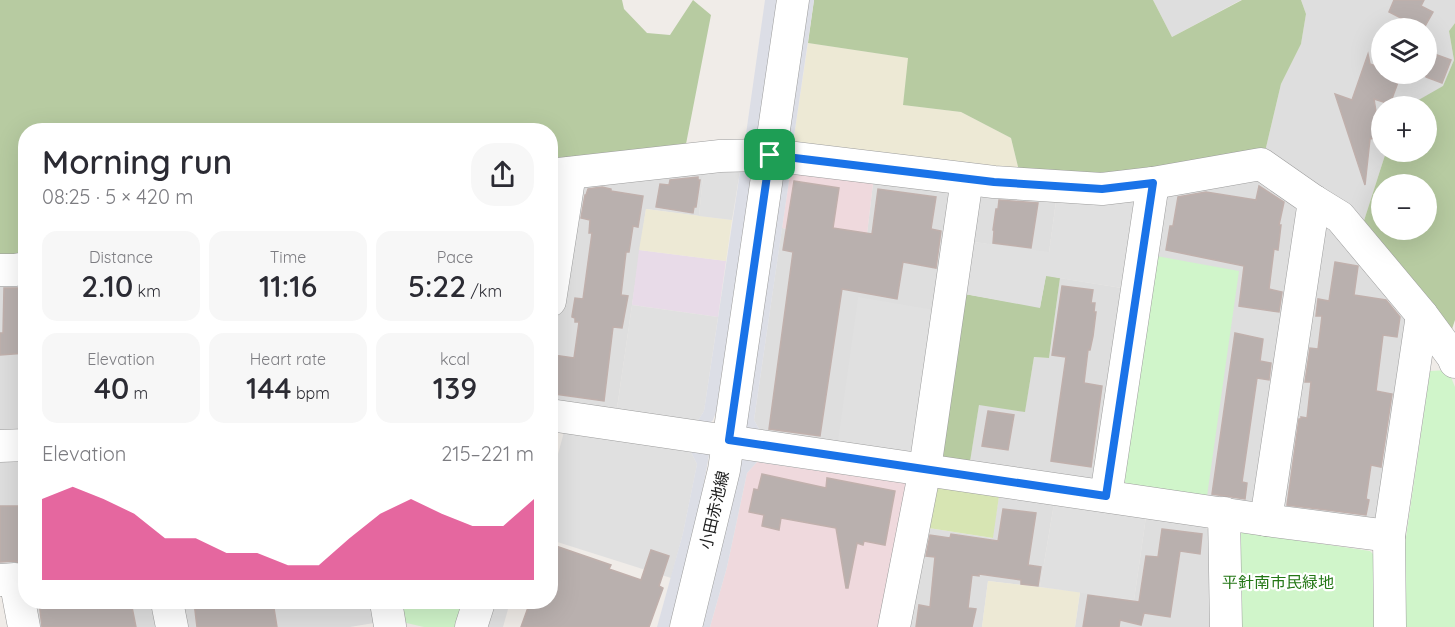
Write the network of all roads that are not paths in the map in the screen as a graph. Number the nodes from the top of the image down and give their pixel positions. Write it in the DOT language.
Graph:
graph roads {
  1 [pos="793,0"];
  2 [pos="770,155"];
  3 [pos="560,174"];
  4 [pos="967,179"];
  5 [pos="1153,183"];
  6 [pos="558,199"];
  7 [pos="1314,201"];
  8 [pos="18,269"];
  9 [pos="0,270"];
  10 [pos="1422,315"];
  11 [pos="1455,362"];
  12 [pos="558,416"];
  13 [pos="729,440"];
  14 [pos="18,445"];
  15 [pos="0,446"];
  16 [pos="925,469"];
  17 [pos="1106,496"];
  18 [pos="1224,513"];
  19 [pos="1266,520"];
  20 [pos="1389,536"];
  21 [pos="0,580"];
  22 [pos="18,595"];
  23 [pos="21,609"];
  24 [pos="168,609"];
  25 [pos="387,609"];
  26 [pos="477,609"];
  27 [pos="24,627"];
  28 [pos="171,627"];
  29 [pos="390,627"];
  30 [pos="471,627"];
  31 [pos="686,627"];
  32 [pos="894,627"];
  33 [pos="1226,627"];
  34 [pos="1390,627"];
  1 -- 2 [label="street, 小田赤池線"];
  2 -- 3 [label="street"];
  2 -- 4 [label="street"];
  2 -- 13 [label="street, 小田赤池線"];
  3 -- 6 [label="street"];
  4 -- 5 [label="street"];
  4 -- 16 [label="street"];
  5 -- 7 [label="street"];
  5 -- 17 [label="street"];
  7 -- 10 [label="street"];
  7 -- 19 [label="street"];
  8 -- 9 [label="street"];
  10 -- 11 [label="street"];
  10 -- 20 [label="street"];
  12 -- 13 [label="street"];
  13 -- 16 [label="street"];
  13 -- 31 [label="street, 小田赤池線"];
  14 -- 15 [label="street"];
  16 -- 17 [label="street"];
  16 -- 32 [label="street"];
  17 -- 18 [label="street"];
  18 -- 19 [label="street"];
  18 -- 33 [label="street"];
  19 -- 20 [label="street"];
  20 -- 34 [label="street"];
  21 -- 22 [label="street"];
  23 -- 27 [label="street"];
  24 -- 28 [label="street"];
  25 -- 29 [label="street"];
  26 -- 30 [label="street"];
}
